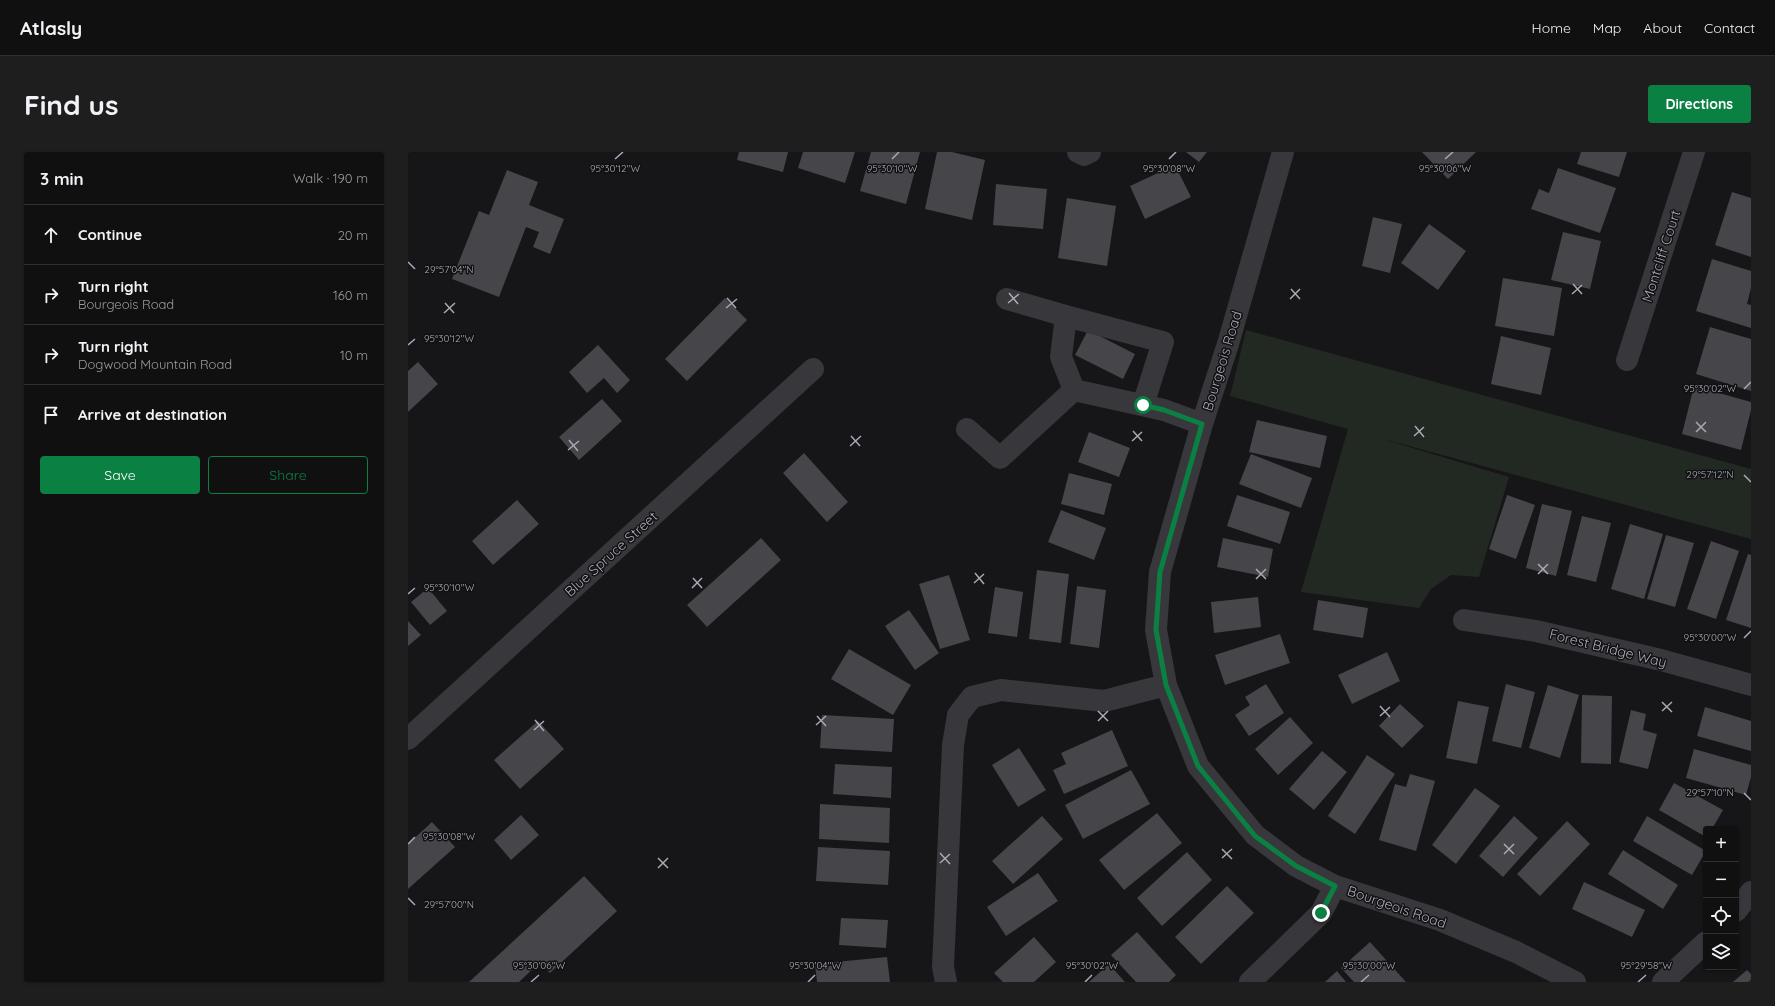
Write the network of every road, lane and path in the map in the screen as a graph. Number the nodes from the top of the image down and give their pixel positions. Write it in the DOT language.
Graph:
graph roads {
  1 [pos="1078,152"];
  2 [pos="1090,152"];
  3 [pos="1283,152"];
  4 [pos="1694,152"];
  5 [pos="1007,299"];
  6 [pos="1066,316"];
  7 [pos="1627,360"];
  8 [pos="813,369"];
  9 [pos="1074,390"];
  10 [pos="1143,405"];
  11 [pos="1202,424"];
  12 [pos="966,429"];
  13 [pos="1464,620"];
  14 [pos="1166,685"];
  15 [pos="1751,685"];
  16 [pos="408,739"];
  17 [pos="1335,886"];
  18 [pos="1751,892"];
  19 [pos="1739,907"];
  20 [pos="1703,945"];
  21 [pos="946,982"];
  22 [pos="1250,982"];
  23 [pos="1575,982"];
  24 [pos="1663,982"];
  1 -- 2 [label="street"];
  3 -- 11 [label="street, Bourgeois Road"];
  4 -- 7 [label="street, Montcliff Court"];
  5 -- 6 [label="street"];
  6 -- 9 [label="street"];
  6 -- 10 [label="street"];
  8 -- 16 [label="street, Blue Spruce Street"];
  9 -- 10 [label="street"];
  9 -- 12 [label="street"];
  10 -- 11 [label="street"];
  11 -- 14 [label="street, Bourgeois Road"];
  13 -- 15 [label="street, Forest Bridge Way"];
  14 -- 17 [label="street, Bourgeois Road"];
  14 -- 21 [label="street"];
  17 -- 22 [label="street"];
  17 -- 23 [label="street, Bourgeois Road"];
  18 -- 19 [label="street"];
  20 -- 24 [label="street"];
}
